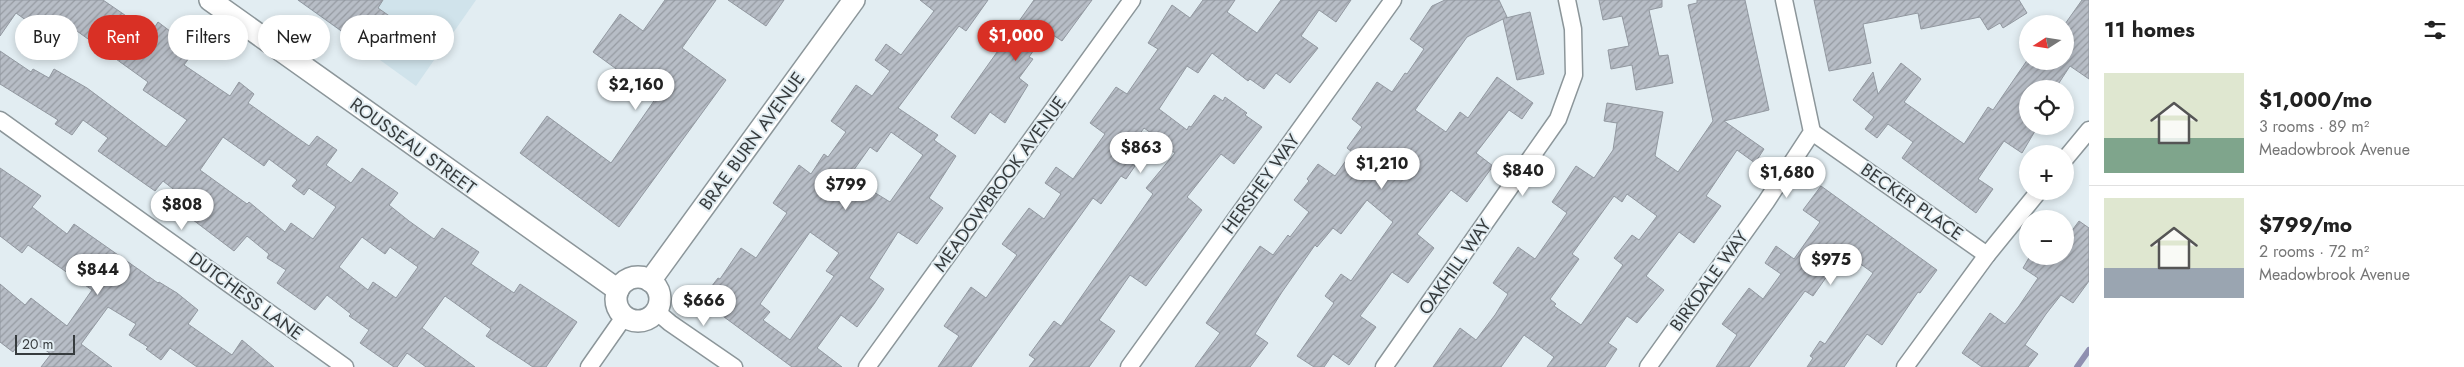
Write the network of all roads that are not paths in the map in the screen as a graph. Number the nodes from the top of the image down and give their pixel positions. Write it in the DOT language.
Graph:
graph roads {
  1 [pos="210,0"];
  2 [pos="854,0"];
  3 [pos="1132,0"];
  4 [pos="1393,0"];
  5 [pos="1567,0"];
  6 [pos="1784,0"];
  7 [pos="0,120"];
  8 [pos="2089,130"];
  9 [pos="1812,132"];
  10 [pos="2074,148"];
  11 [pos="2032,200"];
  12 [pos="1987,255"];
  13 [pos="650,281"];
  14 [pos="618,290"];
  15 [pos="656,311"];
  16 [pos="624,317"];
  17 [pos="345,367"];
  18 [pos="589,367"];
  19 [pos="734,367"];
  20 [pos="868,367"];
  21 [pos="1129,367"];
  22 [pos="1384,367"];
  23 [pos="1648,367"];
  24 [pos="1905,367"];
  1 -- 14 [label="street, ROUSSEAU STREET"];
  2 -- 13 [label="street, BRAE BURN AVENUE"];
  3 -- 20 [label="street, MEADOWBROOK AVENUE"];
  4 -- 21 [label="street, HERSHEY WAY"];
  5 -- 22 [label="street, OAKHILL WAY"];
  6 -- 9 [label="street"];
  7 -- 17 [label="street, DUTCHESS LANE"];
  8 -- 10 [label="street"];
  9 -- 12 [label="street, BECKER PLACE"];
  9 -- 23 [label="street, BIRKDALE WAY"];
  11 -- 12 [label="street"];
  12 -- 24 [label="street"];
  13 -- 14 [label="street"];
  13 -- 15 [label="street"];
  14 -- 16 [label="street"];
  15 -- 16 [label="street"];
  15 -- 19 [label="street"];
  16 -- 18 [label="street"];
}
